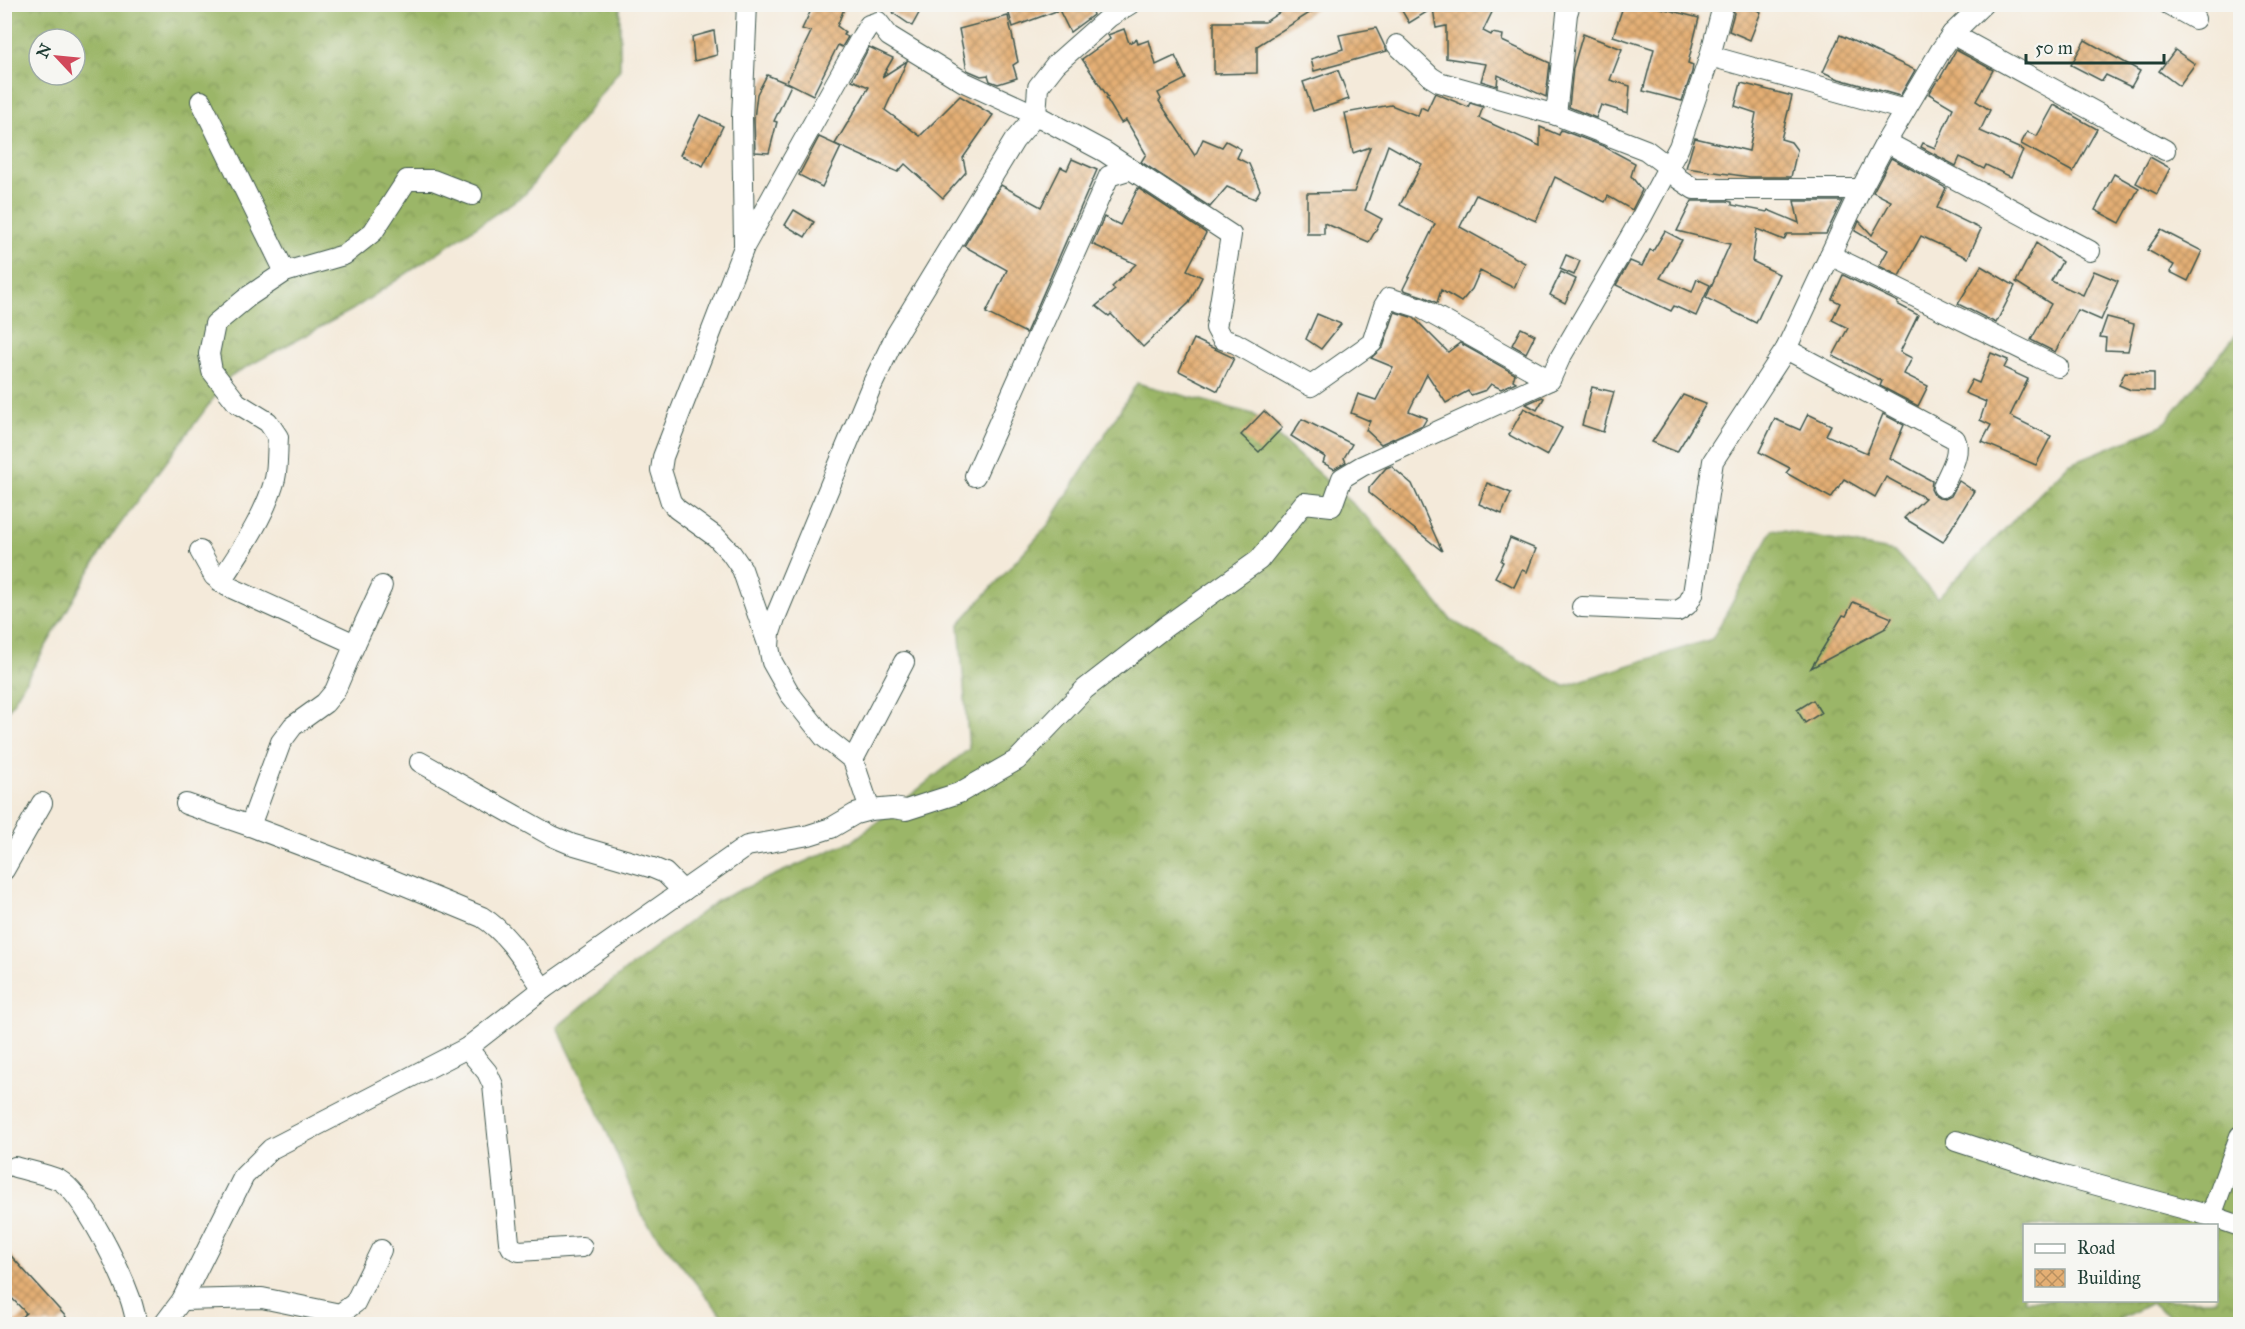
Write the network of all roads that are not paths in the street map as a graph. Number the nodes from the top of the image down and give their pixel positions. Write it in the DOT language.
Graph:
graph roads {
  1 [pos="747,4"];
  2 [pos="1130,4"];
  3 [pos="1570,4"];
  4 [pos="1721,4"];
  5 [pos="1983,4"];
  6 [pos="2168,4"];
  7 [pos="2194,19"];
  8 [pos="1952,34"];
  9 [pos="1397,45"];
  10 [pos="1710,56"];
  11 [pos="201,101"];
  12 [pos="1905,110"];
  13 [pos="1556,115"];
  14 [pos="1036,116"];
  15 [pos="1886,142"];
  16 [pos="2165,150"];
  17 [pos="1126,166"];
  18 [pos="1667,166"];
  19 [pos="1861,189"];
  20 [pos="472,195"];
  21 [pos="744,247"];
  22 [pos="2091,251"];
  23 [pos="1830,255"];
  24 [pos="285,272"];
  25 [pos="1786,349"];
  26 [pos="2058,367"];
  27 [pos="1550,380"];
  28 [pos="975,476"];
  29 [pos="1943,487"];
  30 [pos="200,551"];
  31 [pos="220,582"];
  32 [pos="382,586"];
  33 [pos="1582,607"];
  34 [pos="355,644"];
  35 [pos="769,647"];
  36 [pos="904,662"];
  37 [pos="853,760"];
  38 [pos="420,762"];
  39 [pos="42,803"];
  40 [pos="186,804"];
  41 [pos="870,810"];
  42 [pos="249,826"];
  43 [pos="4,870"];
  44 [pos="683,891"];
  45 [pos="543,988"];
  46 [pos="467,1048"];
  47 [pos="2241,1136"];
  48 [pos="1956,1141"];
  49 [pos="15,1167"];
  50 [pos="2211,1216"];
  51 [pos="2241,1226"];
  52 [pos="582,1247"];
  53 [pos="381,1250"];
  54 [pos="182,1300"];
  55 [pos="136,1324"];
  56 [pos="164,1324"];
  1 -- 21 [label="street"];
  2 -- 14 [label="street"];
  3 -- 13 [label="street"];
  4 -- 10 [label="street"];
  5 -- 8 [label="street"];
  6 -- 7 [label="street"];
  8 -- 12 [label="street"];
  8 -- 16 [label="street"];
  9 -- 13 [label="street"];
  10 -- 12 [label="street"];
  10 -- 18 [label="street"];
  11 -- 24 [label="street"];
  12 -- 15 [label="street"];
  13 -- 18 [label="street"];
  14 -- 17 [label="street"];
  14 -- 21 [label="street"];
  14 -- 35 [label="street"];
  15 -- 19 [label="street"];
  15 -- 22 [label="street"];
  17 -- 27 [label="street"];
  17 -- 28 [label="street"];
  18 -- 19 [label="street"];
  18 -- 27 [label="street"];
  19 -- 23 [label="street"];
  20 -- 24 [label="street"];
  21 -- 35 [label="street"];
  23 -- 25 [label="street"];
  23 -- 26 [label="street"];
  24 -- 31 [label="street"];
  25 -- 29 [label="street"];
  25 -- 33 [label="street"];
  27 -- 41 [label="street"];
  30 -- 31 [label="street"];
  31 -- 34 [label="street"];
  32 -- 34 [label="street"];
  34 -- 42 [label="street"];
  35 -- 37 [label="street"];
  36 -- 37 [label="street"];
  37 -- 41 [label="street"];
  38 -- 44 [label="street"];
  39 -- 43 [label="street"];
  40 -- 42 [label="street"];
  41 -- 44 [label="street"];
  42 -- 45 [label="street"];
  44 -- 45 [label="street"];
  45 -- 46 [label="street"];
  46 -- 52 [label="street"];
  46 -- 54 [label="street"];
  47 -- 50 [label="street"];
  48 -- 50 [label="street"];
  49 -- 55 [label="street"];
  50 -- 51 [label="street"];
  53 -- 54 [label="street"];
  54 -- 56 [label="street"];
}
